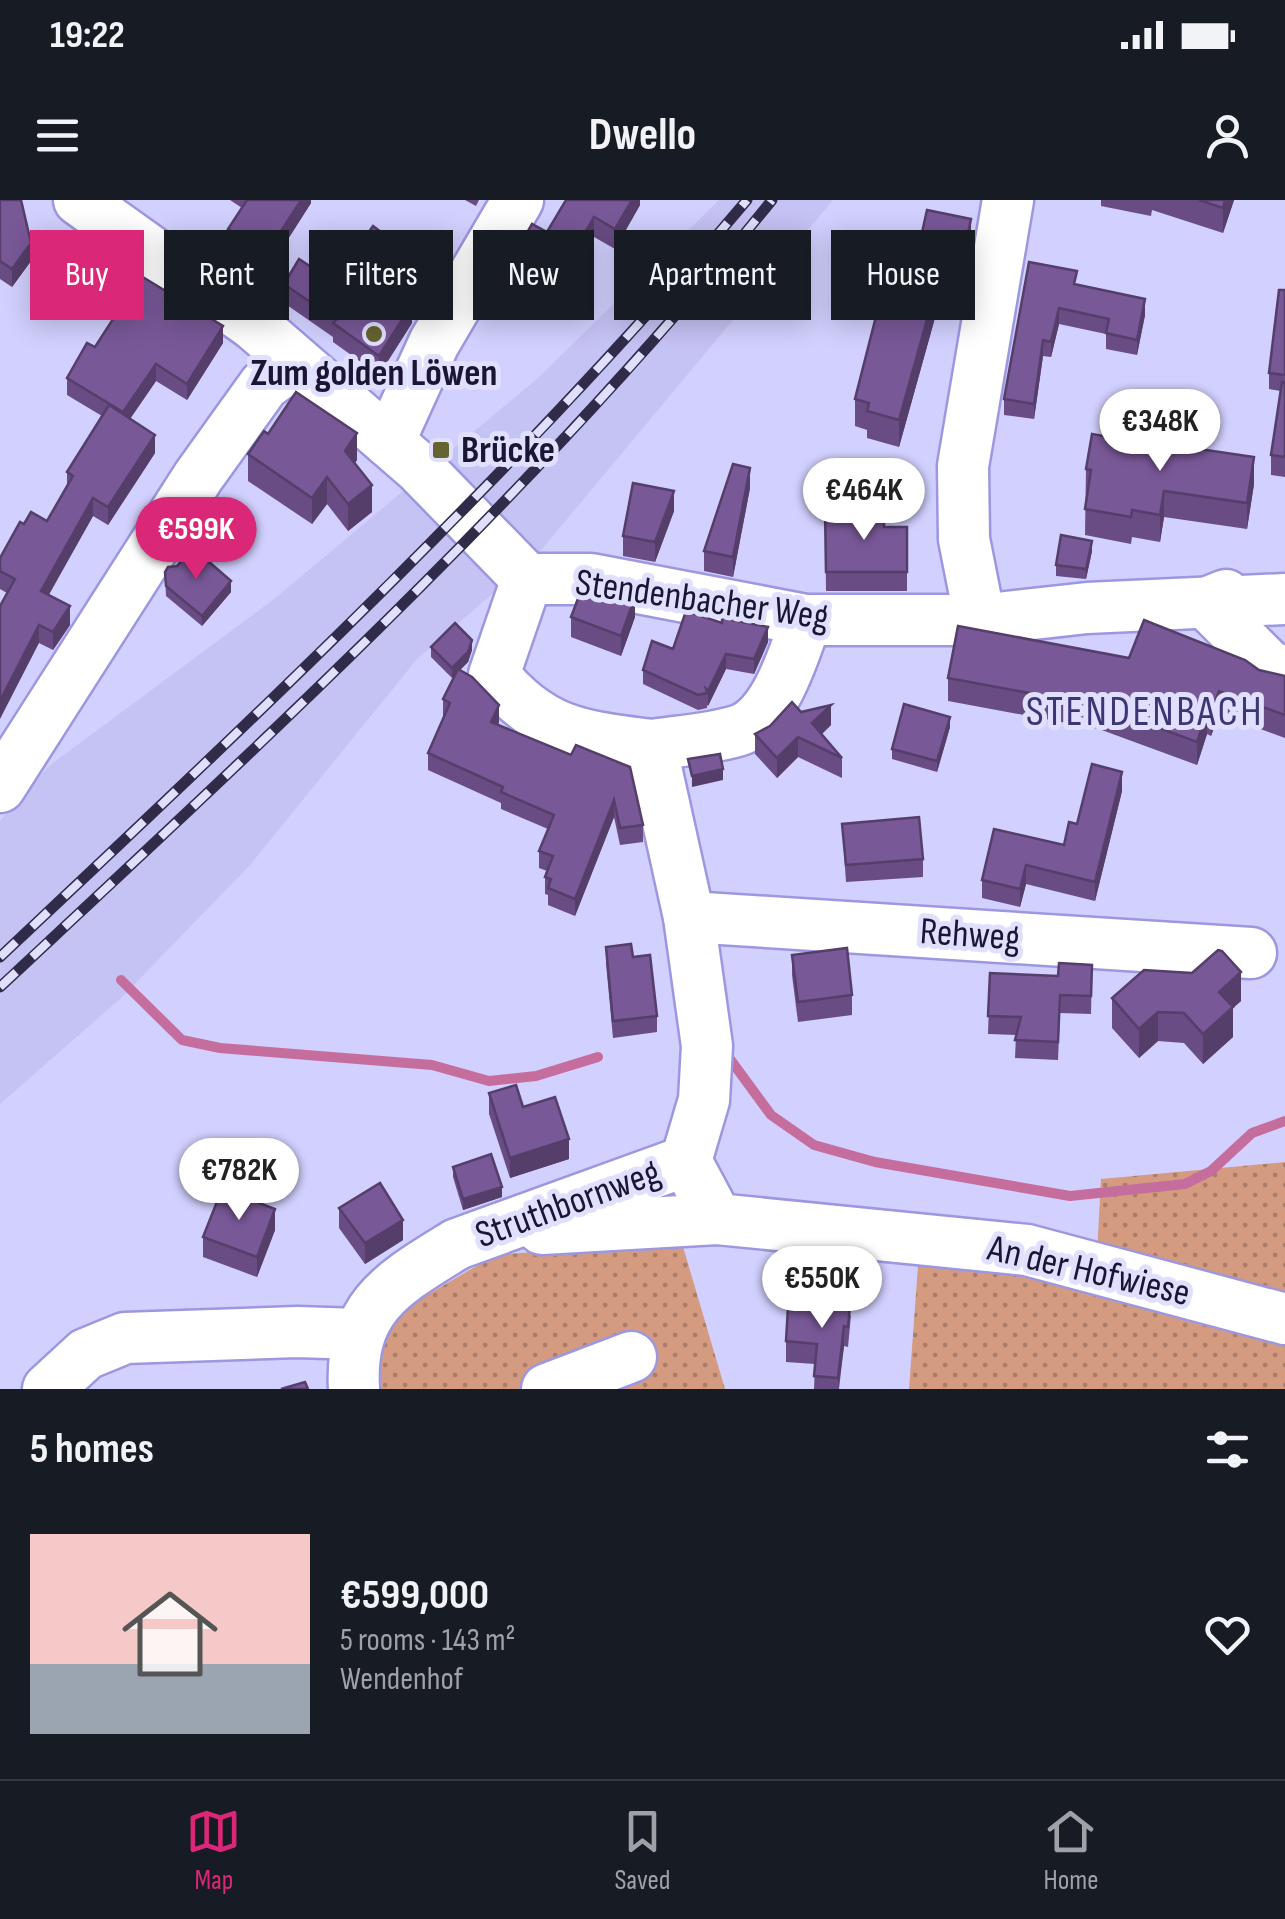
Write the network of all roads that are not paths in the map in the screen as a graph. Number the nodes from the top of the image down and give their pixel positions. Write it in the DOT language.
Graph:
graph roads {
  1 [pos="80,200"];
  2 [pos="518,200"];
  3 [pos="1008,200"];
  4 [pos="141,217"];
  5 [pos="296,362"];
  6 [pos="389,442"];
  7 [pos="1285,569"];
  8 [pos="527,580"];
  9 [pos="1285,599"];
  10 [pos="1206,604"];
  11 [pos="806,620"];
  12 [pos="980,620"];
  13 [pos="1285,672"];
  14 [pos="651,745"];
  15 [pos="0,787"];
  16 [pos="689,917"];
  17 [pos="1251,953"];
  18 [pos="686,1161"];
  19 [pos="717,1220"];
  20 [pos="490,1232"];
  21 [pos="1285,1319"];
  22 [pos="358,1334"];
  23 [pos="631,1357"];
  24 [pos="48,1389"];
  25 [pos="354,1389"];
  26 [pos="547,1389"];
  1 -- 4 [label="street, Stendenbacher Weg"];
  2 -- 6 [label="street"];
  3 -- 12 [label="street"];
  4 -- 5 [label="street, Stendenbacher Weg"];
  5 -- 6 [label="street, Stendenbacher Weg"];
  5 -- 15 [label="street"];
  6 -- 8 [label="street, Stendenbacher Weg"];
  7 -- 10 [label="street"];
  8 -- 11 [label="street, Stendenbacher Weg"];
  8 -- 14 [label="street"];
  9 -- 10 [label="street, Stendenbacher Weg"];
  10 -- 12 [label="street, Stendenbacher Weg"];
  10 -- 13 [label="street"];
  11 -- 12 [label="street, Stendenbacher Weg"];
  11 -- 14 [label="street"];
  14 -- 16 [label="street, Struthbornweg"];
  16 -- 17 [label="street, Rehweg"];
  16 -- 18 [label="street, Struthbornweg"];
  18 -- 19 [label="street"];
  18 -- 20 [label="street, Struthbornweg"];
  19 -- 20 [label="street, An der Hofwiese"];
  19 -- 21 [label="street, An der Hofwiese"];
  20 -- 22 [label="street, Struthbornweg"];
  22 -- 24 [label="street"];
  22 -- 25 [label="street"];
  23 -- 26 [label="street"];
}
